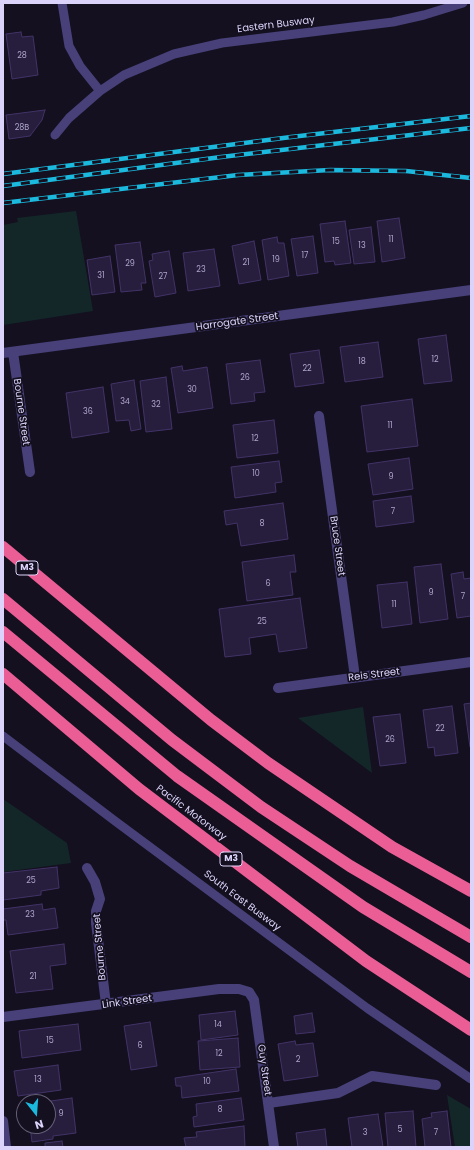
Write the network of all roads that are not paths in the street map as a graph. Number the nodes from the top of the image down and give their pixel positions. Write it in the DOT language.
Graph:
graph roads {
  1 [pos="62,3"];
  2 [pos="463,3"];
  3 [pos="100,92"];
  4 [pos="55,135"];
  5 [pos="471,290"];
  6 [pos="8,352"];
  7 [pos="319,416"];
  8 [pos="30,472"];
  9 [pos="3,548"];
  10 [pos="3,599"];
  11 [pos="3,632"];
  12 [pos="471,662"];
  13 [pos="3,674"];
  14 [pos="355,677"];
  15 [pos="278,688"];
  16 [pos="3,736"];
  17 [pos="86,868"];
  18 [pos="471,891"];
  19 [pos="471,937"];
  20 [pos="471,972"];
  21 [pos="250,993"];
  22 [pos="106,1004"];
  23 [pos="3,1017"];
  24 [pos="471,1030"];
  25 [pos="471,1079"];
  26 [pos="436,1086"];
  27 [pos="269,1103"];
  28 [pos="3,1121"];
  29 [pos="6,1147"];
  30 [pos="274,1147"];
  1 -- 3 [label="lane"];
  2 -- 3 [label="lane, Eastern Busway"];
  3 -- 4 [label="lane, Eastern Busway"];
  5 -- 6 [label="street, Harrogate Street"];
  6 -- 8 [label="street, Bourne Street"];
  7 -- 14 [label="street, Bruce Street"];
  9 -- 18 [label="highway, M3"];
  10 -- 19 [label="highway"];
  11 -- 20 [label="highway"];
  12 -- 14 [label="street, Reis Street"];
  13 -- 24 [label="highway, Pacific Motorway / M3"];
  14 -- 15 [label="street, Reis Street"];
  16 -- 25 [label="lane, South East Busway"];
  17 -- 22 [label="street, Bourne Street"];
  21 -- 22 [label="street, Link Street"];
  21 -- 27 [label="street, Guy Street"];
  22 -- 23 [label="street, Link Street"];
  26 -- 27 [label="street"];
  27 -- 30 [label="street, Guy Street"];
  28 -- 29 [label="street"];
}
